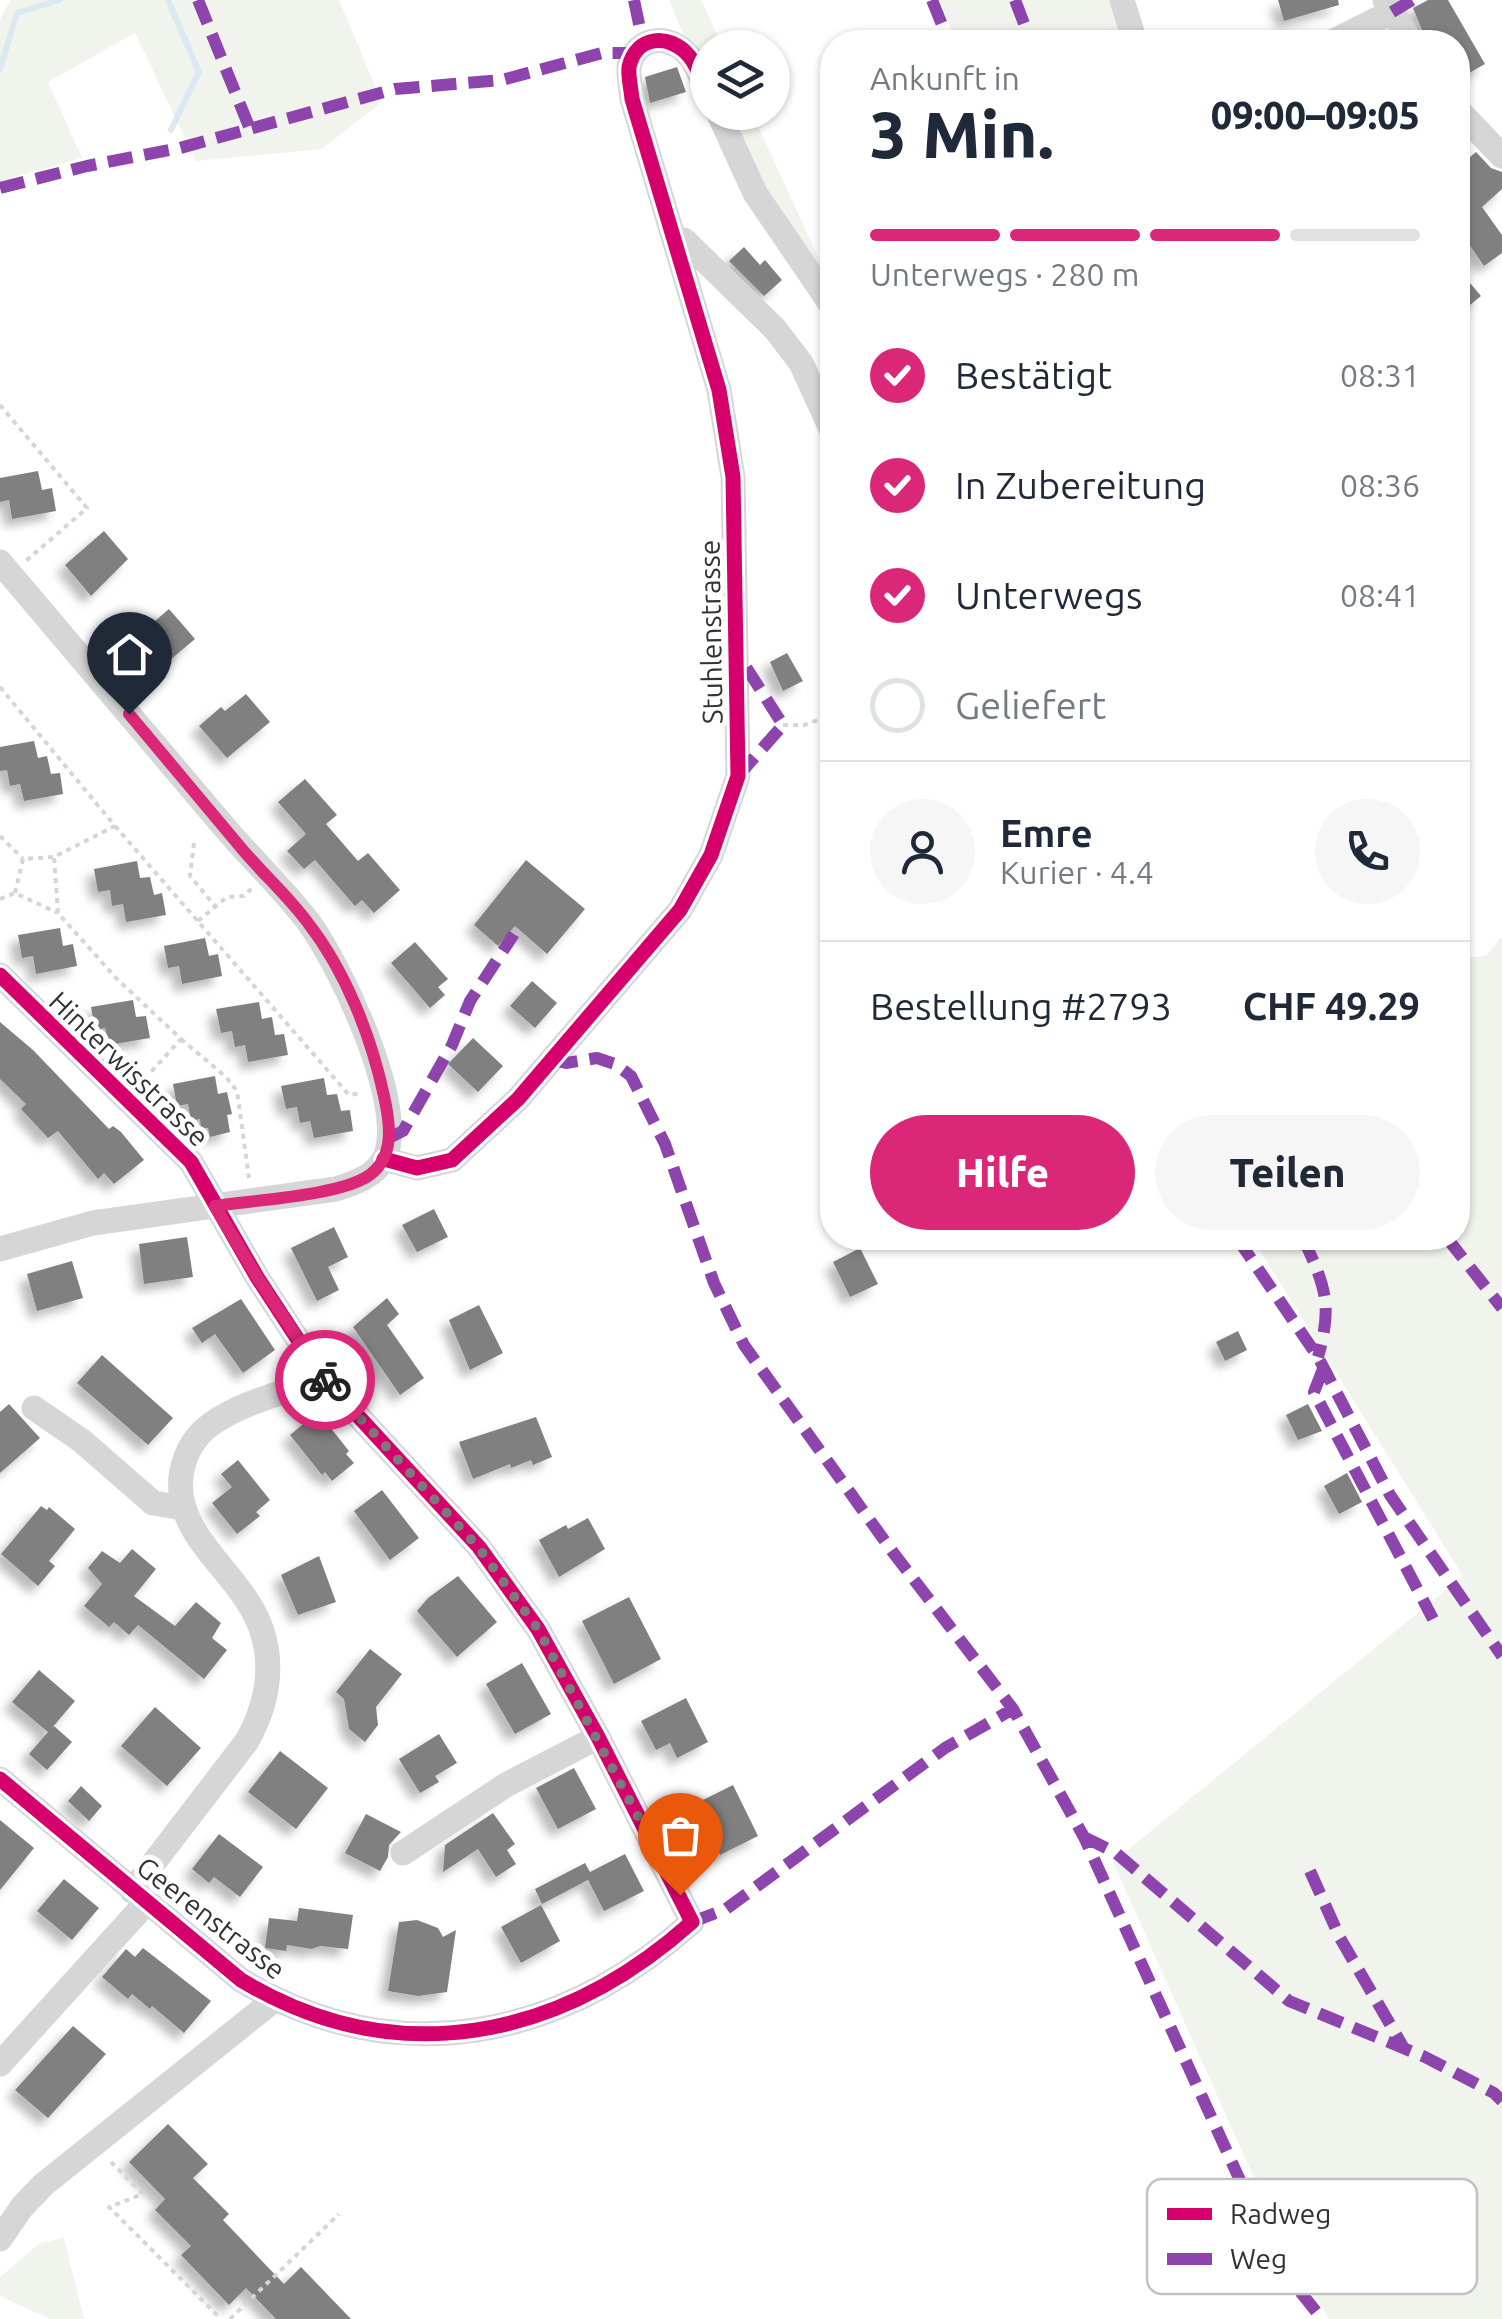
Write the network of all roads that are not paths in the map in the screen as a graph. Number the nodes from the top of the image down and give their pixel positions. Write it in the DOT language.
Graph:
graph roads {
  1 [pos="1122,0"];
  2 [pos="1388,6"];
  3 [pos="1131,30"];
  4 [pos="1351,30"];
  5 [pos="1403,30"];
  6 [pos="690,57"];
  7 [pos="1470,123"];
  8 [pos="726,130"];
  9 [pos="1502,156"];
  10 [pos="675,240"];
  11 [pos="820,288"];
  12 [pos="820,405"];
  13 [pos="7,580"];
  14 [pos="4,989"];
  15 [pos="384,1159"];
  16 [pos="215,1206"];
  17 [pos="0,1249"];
  18 [pos="323,1378"];
  19 [pos="34,1408"];
  20 [pos="183,1508"];
  21 [pos="598,1738"];
  22 [pos="0,1779"];
  23 [pos="403,1854"];
  24 [pos="139,1897"];
  25 [pos="692,1922"];
  26 [pos="274,2000"];
  27 [pos="0,2064"];
  28 [pos="0,2239"];
  1 -- 3 [label="street"];
  2 -- 4 [label="street"];
  2 -- 5 [label="street"];
  6 -- 10 [label="street, Stuhlenstrasse"];
  7 -- 9 [label="street"];
  8 -- 11 [label="street"];
  10 -- 12 [label="street"];
  10 -- 15 [label="street, Stuhlenstrasse"];
  13 -- 15 [label="street"];
  14 -- 16 [label="street, Hinterwisstrasse"];
  15 -- 16 [label="street"];
  16 -- 17 [label="street"];
  16 -- 18 [label="street, Hinterwisstrasse"];
  18 -- 20 [label="street"];
  18 -- 21 [label="street, Hinterwisstrasse"];
  19 -- 20 [label="street"];
  20 -- 24 [label="street"];
  21 -- 23 [label="street"];
  21 -- 25 [label="street, Hinterwisstrasse"];
  22 -- 24 [label="street, Geerenstrasse"];
  24 -- 26 [label="street, Geerenstrasse"];
  24 -- 27 [label="street"];
  25 -- 26 [label="street, Geerenstrasse"];
  26 -- 28 [label="street"];
}
